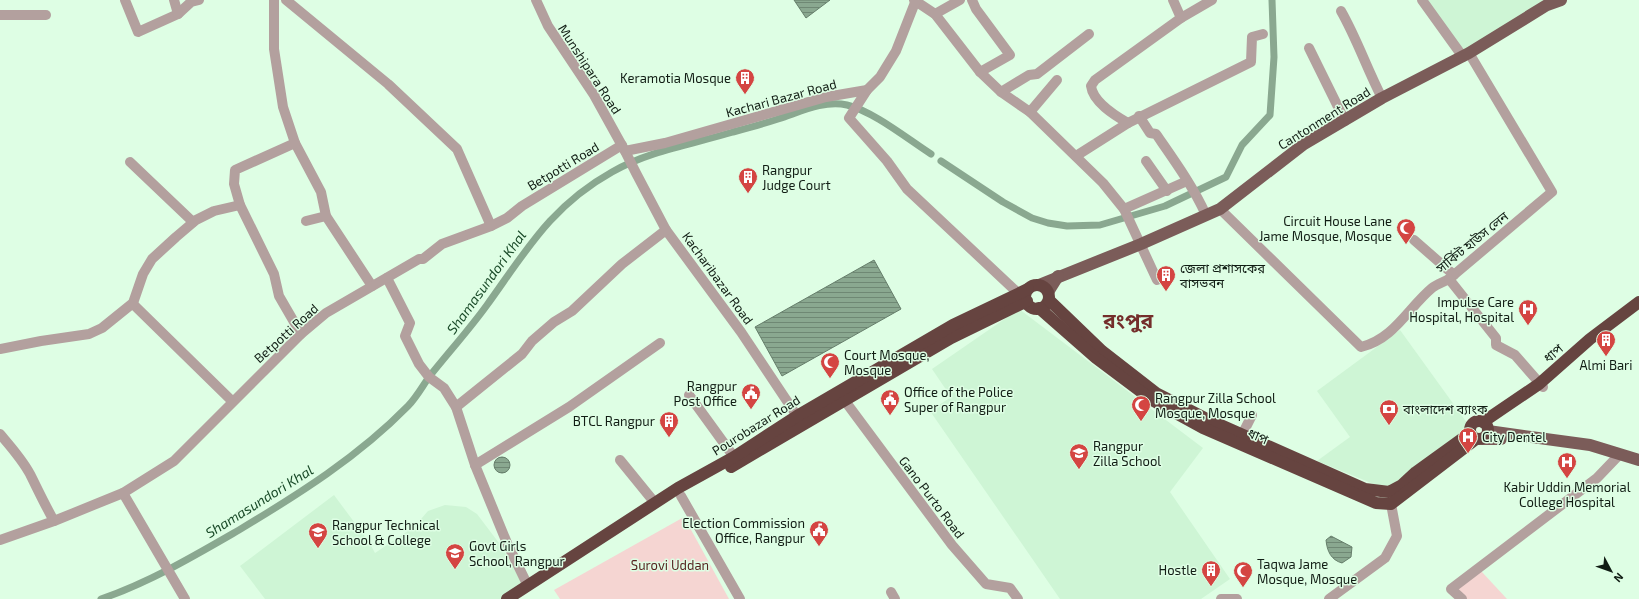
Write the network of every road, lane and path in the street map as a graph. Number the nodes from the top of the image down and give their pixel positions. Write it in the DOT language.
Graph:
graph roads {
  1 [pos="125,0"];
  2 [pos="174,0"];
  3 [pos="274,0"];
  4 [pos="286,0"];
  5 [pos="536,0"];
  6 [pos="960,0"];
  7 [pos="972,0"];
  8 [pos="1173,0"];
  9 [pos="1212,0"];
  10 [pos="1422,0"];
  11 [pos="1561,0"];
  12 [pos="193,1"];
  13 [pos="1546,3"];
  14 [pos="921,4"];
  15 [pos="1341,11"];
  16 [pos="178,14"];
  17 [pos="0,15"];
  18 [pos="46,15"];
  19 [pos="1181,18"];
  20 [pos="1089,34"];
  21 [pos="1263,34"];
  22 [pos="1309,48"];
  23 [pos="1466,55"];
  24 [pos="980,72"];
  25 [pos="1057,80"];
  26 [pos="867,90"];
  27 [pos="1000,92"];
  28 [pos="1382,98"];
  29 [pos="1030,112"];
  30 [pos="1139,116"];
  31 [pos="1345,121"];
  32 [pos="1128,122"];
  33 [pos="295,143"];
  34 [pos="624,148"];
  35 [pos="1076,156"];
  36 [pos="1146,161"];
  37 [pos="130,162"];
  38 [pos="1187,181"];
  39 [pos="1167,191"];
  40 [pos="240,204"];
  41 [pos="1124,209"];
  42 [pos="1220,209"];
  43 [pos="1206,215"];
  44 [pos="326,216"];
  45 [pos="306,221"];
  46 [pos="193,222"];
  47 [pos="491,226"];
  48 [pos="666,230"];
  49 [pos="1414,240"];
  50 [pos="1141,244"];
  51 [pos="1452,277"];
  52 [pos="387,278"];
  53 [pos="1157,280"];
  54 [pos="372,286"];
  55 [pos="1035,293"];
  56 [pos="1639,302"];
  57 [pos="135,306"];
  58 [pos="1639,312"];
  59 [pos="300,334"];
  60 [pos="660,343"];
  61 [pos="0,349"];
  62 [pos="1541,385"];
  63 [pos="689,394"];
  64 [pos="843,396"];
  65 [pos="232,401"];
  66 [pos="456,407"];
  67 [pos="1252,415"];
  68 [pos="797,416"];
  69 [pos="1481,432"];
  70 [pos="0,434"];
  71 [pos="1240,439"];
  72 [pos="1620,454"];
  73 [pos="734,457"];
  74 [pos="620,460"];
  75 [pos="1639,460"];
  76 [pos="475,464"];
  77 [pos="123,493"];
  78 [pos="680,496"];
  79 [pos="655,503"];
  80 [pos="1391,504"];
  81 [pos="54,521"];
  82 [pos="0,540"];
  83 [pos="527,584"];
  84 [pos="185,599"];
  85 [pos="507,599"];
  86 [pos="520,599"];
  87 [pos="740,599"];
  88 [pos="1018,599"];
  89 [pos="1221,599"];
  90 [pos="1237,599"];
  91 [pos="1329,599"];
  92 [pos="1462,599"];
  1 -- 16 [label="street"];
  2 -- 16 [label="street"];
  3 -- 33 [label="street"];
  4 -- 47 [label="street"];
  5 -- 34 [label="street, Munshipara Road"];
  6 -- 14 [label="street"];
  7 -- 24 [label="street"];
  8 -- 19 [label="street"];
  9 -- 19 [label="street"];
  10 -- 23 [label="street"];
  11 -- 13 [label="main road, Cantonment Road"];
  12 -- 16 [label="street"];
  13 -- 23 [label="main road, Cantonment Road"];
  14 -- 24 [label="street"];
  14 -- 26 [label="street"];
  15 -- 28 [label="street"];
  17 -- 18 [label="street"];
  19 -- 32 [label="street"];
  20 -- 27 [label="street"];
  21 -- 30 [label="street"];
  22 -- 31 [label="street"];
  23 -- 28 [label="main road, Cantonment Road"];
  23 -- 51 [label="street, সার্কিট হাউস লেন"];
  24 -- 27 [label="street"];
  25 -- 29 [label="street"];
  26 -- 34 [label="street, Kachari Bazar Road"];
  26 -- 55 [label="street"];
  27 -- 29 [label="street"];
  28 -- 31 [label="main road, Cantonment Road"];
  29 -- 35 [label="street"];
  30 -- 32 [label="street"];
  30 -- 38 [label="street"];
  31 -- 42 [label="main road, Cantonment Road"];
  32 -- 35 [label="street"];
  33 -- 40 [label="street"];
  33 -- 44 [label="street"];
  34 -- 47 [label="street, Betpotti Road"];
  34 -- 48 [label="street, Kacharibazar Road"];
  35 -- 41 [label="street"];
  36 -- 39 [label="street"];
  37 -- 46 [label="street"];
  38 -- 39 [label="street"];
  38 -- 43 [label="street"];
  39 -- 41 [label="street"];
  40 -- 46 [label="street"];
  40 -- 59 [label="street"];
  41 -- 50 [label="street"];
  42 -- 43 [label="main road, Cantonment Road"];
  42 -- 51 [label="street, সার্কিট হাউস লেন"];
  43 -- 50 [label="main road, Cantonment Road"];
  44 -- 45 [label="street"];
  44 -- 54 [label="street"];
  46 -- 61 [label="street"];
  47 -- 52 [label="street, Betpotti Road"];
  48 -- 66 [label="street"];
  48 -- 68 [label="street, Kacharibazar Road"];
  49 -- 51 [label="street"];
  50 -- 53 [label="street"];
  50 -- 55 [label="main road, Cantonment Road"];
  51 -- 62 [label="street"];
  52 -- 54 [label="street, Betpotti Road"];
  52 -- 66 [label="street"];
  54 -- 59 [label="street, Betpotti Road"];
  55 -- 64 [label="highway, Pourobazar Road"];
  55 -- 71 [label="highway, ধাপ"];
  55 -- 71 [label="highway, ধাপ"];
  56 -- 62 [label="highway, ধাপ"];
  57 -- 65 [label="street"];
  58 -- 62 [label="highway, ধাপ"];
  59 -- 65 [label="street, Betpotti Road"];
  60 -- 76 [label="street"];
  62 -- 69 [label="highway, ধাপ"];
  63 -- 73 [label="street"];
  64 -- 68 [label="highway, Pourobazar Road"];
  64 -- 78 [label="highway, Pourobazar Road"];
  64 -- 88 [label="street, Gano Purto Road"];
  65 -- 77 [label="street, Betpotti Road"];
  66 -- 76 [label="street"];
  67 -- 71 [label="street"];
  68 -- 73 [label="highway, Pourobazar Road"];
  69 -- 71 [label="highway, ধাপ"];
  69 -- 72 [label="main road"];
  69 -- 80 [label="highway, ধাপ"];
  70 -- 81 [label="street"];
  71 -- 80 [label="highway, ধাপ"];
  72 -- 75 [label="main road"];
  72 -- 92 [label="street"];
  73 -- 79 [label="highway, Pourobazar Road"];
  74 -- 79 [label="street"];
  76 -- 83 [label="street"];
  77 -- 81 [label="street, Betpotti Road"];
  77 -- 84 [label="street"];
  78 -- 86 [label="highway, Pourobazar Road"];
  78 -- 87 [label="street"];
  79 -- 83 [label="highway, Pourobazar Road"];
  80 -- 91 [label="street"];
  81 -- 82 [label="street, Betpotti Road"];
  83 -- 85 [label="highway, Pourobazar Road"];
  89 -- 90 [label="street"];
}
